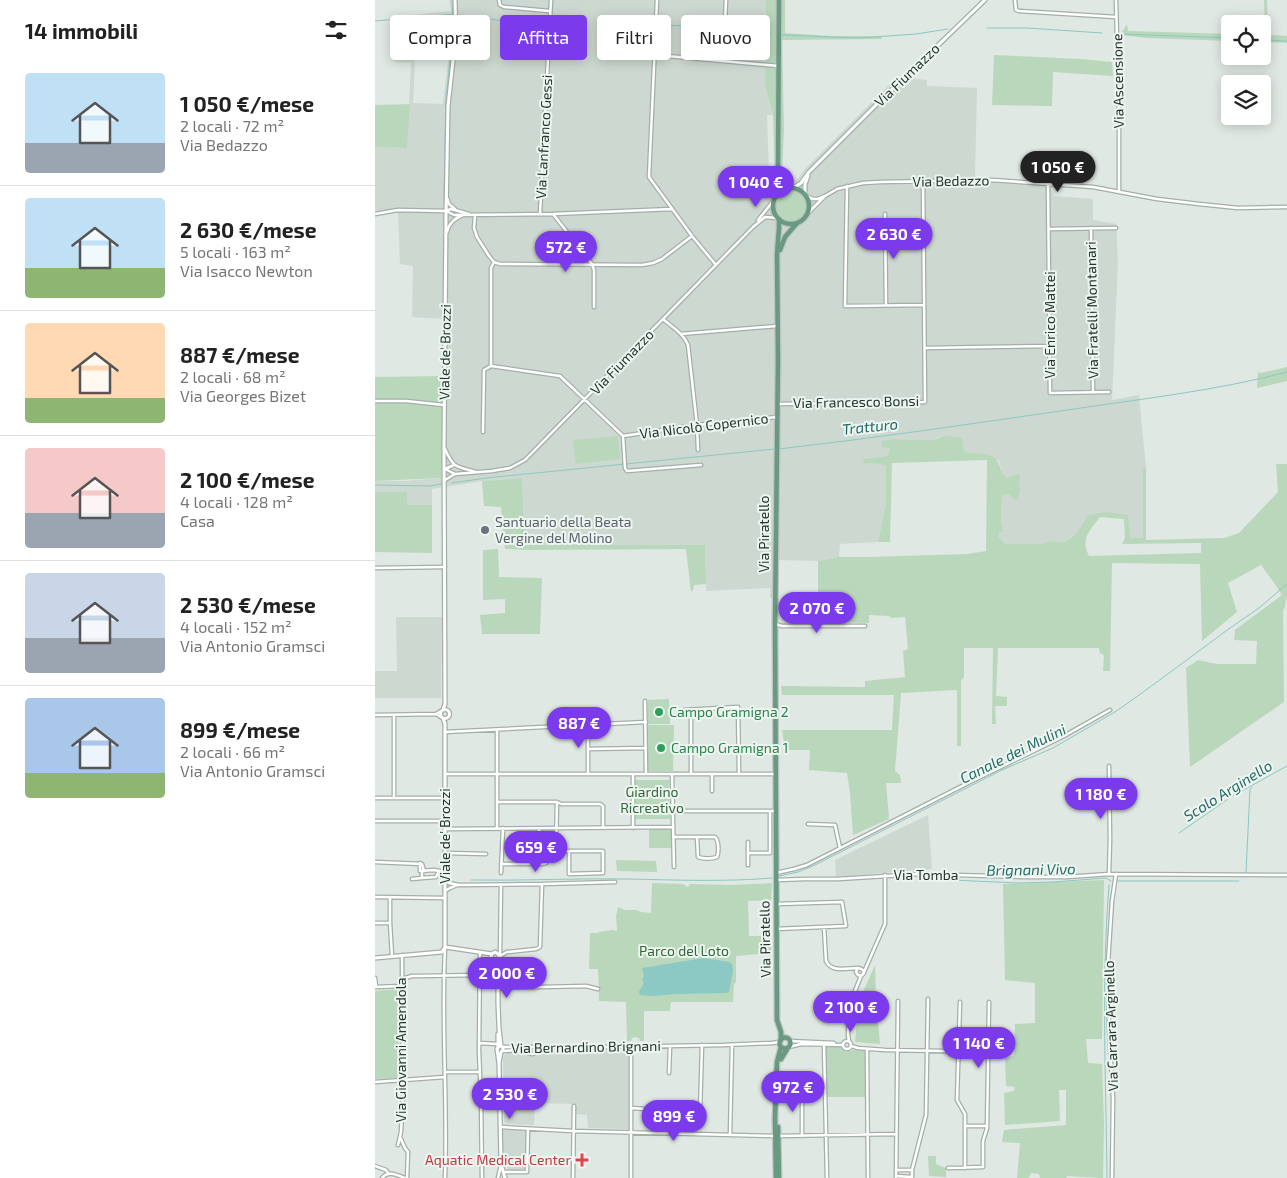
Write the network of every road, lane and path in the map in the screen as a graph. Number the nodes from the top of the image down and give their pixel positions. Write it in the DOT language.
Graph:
graph roads {
  1 [pos="455,0"];
  2 [pos="499,0"];
  3 [pos="551,0"];
  4 [pos="657,0"];
  5 [pos="726,0"];
  6 [pos="779,0"];
  7 [pos="985,0"];
  8 [pos="1015,0"];
  9 [pos="1116,0"];
  10 [pos="550,11"];
  11 [pos="656,15"];
  12 [pos="725,15"];
  13 [pos="1117,16"];
  14 [pos="671,56"];
  15 [pos="655,60"];
  16 [pos="779,66"];
  17 [pos="778,168"];
  18 [pos="809,172"];
  19 [pos="923,182"];
  20 [pos="1048,184"];
  21 [pos="847,186"];
  22 [pos="792,188"];
  23 [pos="1119,191"];
  24 [pos="447,194"];
  25 [pos="805,196"];
  26 [pos="825,196"];
  27 [pos="775,198"];
  28 [pos="1287,207"];
  29 [pos="456,210"];
  30 [pos="672,210"];
  31 [pos="446,211"];
  32 [pos="375,214"];
  33 [pos="540,214"];
  34 [pos="553,214"];
  35 [pos="885,214"];
  36 [pos="464,215"];
  37 [pos="475,215"];
  38 [pos="806,215"];
  39 [pos="778,219"];
  40 [pos="797,223"];
  41 [pos="753,227"];
  42 [pos="1091,228"];
  43 [pos="1116,228"];
  44 [pos="1049,229"];
  45 [pos="446,236"];
  46 [pos="692,236"];
  47 [pos="494,262"];
  48 [pos="592,264"];
  49 [pos="778,264"];
  50 [pos="716,265"];
  51 [pos="886,305"];
  52 [pos="924,305"];
  53 [pos="594,307"];
  54 [pos="663,319"];
  55 [pos="777,326"];
  56 [pos="681,334"];
  57 [pos="1050,346"];
  58 [pos="925,348"];
  59 [pos="491,366"];
  60 [pos="1093,392"];
  61 [pos="1109,392"];
  62 [pos="585,399"];
  63 [pos="375,401"];
  64 [pos="777,404"];
  65 [pos="445,405"];
  66 [pos="777,417"];
  67 [pos="697,424"];
  68 [pos="483,432"];
  69 [pos="623,436"];
  70 [pos="444,447"];
  71 [pos="699,450"];
  72 [pos="454,465"];
  73 [pos="701,465"];
  74 [pos="445,469"];
  75 [pos="477,472"];
  76 [pos="455,474"];
  77 [pos="445,480"];
  78 [pos="445,567"];
  79 [pos="375,568"];
  80 [pos="775,624"];
  81 [pos="865,626"];
  82 [pos="645,701"];
  83 [pos="445,704"];
  84 [pos="683,710"];
  85 [pos="691,710"];
  86 [pos="1110,710"];
  87 [pos="442,711"];
  88 [pos="448,711"];
  89 [pos="436,714"];
  90 [pos="375,715"];
  91 [pos="394,715"];
  92 [pos="442,718"];
  93 [pos="448,718"];
  94 [pos="646,722"];
  95 [pos="445,724"];
  96 [pos="588,725"];
  97 [pos="497,730"];
  98 [pos="445,732"];
  99 [pos="646,748"];
  100 [pos="588,749"];
  101 [pos="1109,766"];
  102 [pos="445,774"];
  103 [pos="588,774"];
  104 [pos="633,774"];
  105 [pos="645,774"];
  106 [pos="672,774"];
  107 [pos="691,774"];
  108 [pos="712,774"];
  109 [pos="739,774"];
  110 [pos="775,774"];
  111 [pos="497,775"];
  112 [pos="712,791"];
  113 [pos="375,798"];
  114 [pos="394,798"];
  115 [pos="445,798"];
  116 [pos="497,802"];
  117 [pos="557,802"];
  118 [pos="672,811"];
  119 [pos="773,811"];
  120 [pos="375,820"];
  121 [pos="446,821"];
  122 [pos="808,824"];
  123 [pos="503,828"];
  124 [pos="557,828"];
  125 [pos="603,828"];
  126 [pos="633,828"];
  127 [pos="672,828"];
  128 [pos="445,829"];
  129 [pos="497,829"];
  130 [pos="540,829"];
  131 [pos="537,833"];
  132 [pos="557,834"];
  133 [pos="673,837"];
  134 [pos="697,837"];
  135 [pos="747,842"];
  136 [pos="840,848"];
  137 [pos="556,849"];
  138 [pos="569,851"];
  139 [pos="445,853"];
  140 [pos="486,854"];
  141 [pos="748,854"];
  142 [pos="375,862"];
  143 [pos="501,864"];
  144 [pos="520,864"];
  145 [pos="748,866"];
  146 [pos="674,867"];
  147 [pos="423,871"];
  148 [pos="439,871"];
  149 [pos="445,872"];
  150 [pos="501,873"];
  151 [pos="776,873"];
  152 [pos="1109,874"];
  153 [pos="1116,874"];
  154 [pos="1287,875"];
  155 [pos="885,876"];
  156 [pos="422,878"];
  157 [pos="412,879"];
  158 [pos="445,879"];
  159 [pos="776,880"];
  160 [pos="615,882"];
  161 [pos="501,884"];
  162 [pos="542,884"];
  163 [pos="459,885"];
  164 [pos="445,891"];
  165 [pos="375,896"];
  166 [pos="390,897"];
  167 [pos="445,898"];
  168 [pos="776,904"];
  169 [pos="375,923"];
  170 [pos="390,923"];
  171 [pos="824,927"];
  172 [pos="776,929"];
  173 [pos="500,946"];
  174 [pos="445,948"];
  175 [pos="480,953"];
  176 [pos="402,955"];
  177 [pos="493,955"];
  178 [pos="392,956"];
  179 [pos="375,958"];
  180 [pos="498,959"];
  181 [pos="868,964"];
  182 [pos="860,968"];
  183 [pos="864,972"];
  184 [pos="444,976"];
  185 [pos="480,976"];
  186 [pos="861,976"];
  187 [pos="375,978"];
  188 [pos="402,979"];
  189 [pos="402,986"];
  190 [pos="375,987"];
  191 [pos="499,988"];
  192 [pos="599,989"];
  193 [pos="928,999"];
  194 [pos="898,1001"];
  195 [pos="959,1002"];
  196 [pos="989,1002"];
  197 [pos="777,1015"];
  198 [pos="848,1034"];
  199 [pos="789,1039"];
  200 [pos="849,1041"];
  201 [pos="780,1043"];
  202 [pos="843,1043"];
  203 [pos="479,1044"];
  204 [pos="732,1045"];
  205 [pos="824,1045"];
  206 [pos="670,1046"];
  207 [pos="702,1046"];
  208 [pos="851,1046"];
  209 [pos="526,1047"];
  210 [pos="537,1047"];
  211 [pos="631,1047"];
  212 [pos="500,1048"];
  213 [pos="545,1048"];
  214 [pos="788,1048"];
  215 [pos="517,1049"];
  216 [pos="867,1049"];
  217 [pos="898,1050"];
  218 [pos="928,1050"];
  219 [pos="958,1051"];
  220 [pos="525,1052"];
  221 [pos="537,1052"];
  222 [pos="987,1052"];
  223 [pos="1003,1052"];
  224 [pos="445,1072"];
  225 [pos="480,1072"];
  226 [pos="669,1073"];
  227 [pos="445,1077"];
  228 [pos="402,1080"];
  229 [pos="375,1082"];
  230 [pos="802,1091"];
  231 [pos="574,1106"];
  232 [pos="632,1108"];
  233 [pos="965,1126"];
  234 [pos="987,1126"];
  235 [pos="501,1127"];
  236 [pos="528,1129"];
  237 [pos="573,1131"];
  238 [pos="631,1132"];
  239 [pos="867,1134"];
  240 [pos="896,1134"];
  241 [pos="730,1135"];
  242 [pos="826,1135"];
  243 [pos="776,1136"];
  244 [pos="802,1136"];
  245 [pos="399,1137"];
  246 [pos="398,1144"];
  247 [pos="501,1164"];
  248 [pos="375,1166"];
  249 [pos="947,1168"];
  250 [pos="965,1168"];
  251 [pos="896,1170"];
  252 [pos="913,1170"];
  253 [pos="504,1172"];
  254 [pos="388,1173"];
  255 [pos="896,1177"];
  256 [pos="383,1178"];
  257 [pos="406,1178"];
  258 [pos="445,1178"];
  259 [pos="482,1178"];
  260 [pos="498,1178"];
  261 [pos="505,1178"];
  262 [pos="573,1178"];
  263 [pos="631,1178"];
  264 [pos="777,1178"];
  265 [pos="827,1178"];
  266 [pos="868,1178"];
  267 [pos="912,1178"];
  268 [pos="1112,1178"];
  1 -- 24 [label="street, Viale de' Brozzi"];
  2 -- 10 [label="street"];
  3 -- 10 [label="street, Via Lanfranco Gessi"];
  4 -- 11 [label="street"];
  5 -- 12 [label="street"];
  6 -- 16 [label="main road"];
  7 -- 18 [label="street, Via Fiumazzo"];
  8 -- 13 [label="street"];
  9 -- 13 [label="street, Via Ascensione"];
  10 -- 33 [label="street, Via Lanfranco Gessi"];
  13 -- 23 [label="street, Via Ascensione"];
  14 -- 16 [label="street"];
  15 -- 30 [label="street"];
  16 -- 17 [label="main road"];
  17 -- 22 [label="main road"];
  17 -- 27 [label="main road"];
  18 -- 22 [label="street, Via Fiumazzo"];
  18 -- 25 [label="street"];
  19 -- 20 [label="street, Via Bedazzo"];
  19 -- 21 [label="street, Via Bedazzo"];
  19 -- 52 [label="street, Via Francesco Bonsi"];
  20 -- 23 [label="street, Via Bedazzo"];
  20 -- 44 [label="street, Via Enrico Mattei"];
  21 -- 26 [label="street, Via Bedazzo"];
  21 -- 51 [label="street"];
  22 -- 25 [label="main road"];
  22 -- 27 [label="main road"];
  23 -- 28 [label="street, Via Bedazzo"];
  24 -- 29 [label="street"];
  24 -- 31 [label="street, Viale de' Brozzi"];
  25 -- 26 [label="street, Via Bedazzo"];
  25 -- 38 [label="main road"];
  26 -- 38 [label="street, Via Bedazzo"];
  27 -- 39 [label="main road"];
  27 -- 41 [label="street, Via Fiumazzo"];
  29 -- 31 [label="street"];
  29 -- 37 [label="street"];
  30 -- 34 [label="street"];
  30 -- 46 [label="street"];
  31 -- 32 [label="street"];
  31 -- 36 [label="street"];
  31 -- 45 [label="street, Viale de' Brozzi"];
  33 -- 34 [label="street"];
  33 -- 37 [label="street"];
  34 -- 48 [label="street"];
  35 -- 51 [label="street"];
  36 -- 37 [label="street"];
  36 -- 45 [label="street"];
  37 -- 47 [label="street"];
  38 -- 40 [label="main road"];
  39 -- 40 [label="main road"];
  39 -- 41 [label="street, Via Fiumazzo"];
  39 -- 49 [label="main road, Via Piratello"];
  40 -- 49 [label="main road, Via Piratello"];
  41 -- 50 [label="street, Via Fiumazzo"];
  42 -- 43 [label="street"];
  42 -- 44 [label="street"];
  42 -- 60 [label="street, Via Fratelli Montanari"];
  44 -- 57 [label="street, Via Enrico Mattei"];
  45 -- 65 [label="street, Viale de' Brozzi"];
  46 -- 48 [label="street"];
  46 -- 50 [label="street"];
  47 -- 48 [label="street"];
  47 -- 59 [label="street"];
  48 -- 53 [label="street"];
  49 -- 55 [label="main road, Via Piratello"];
  50 -- 54 [label="street, Via Fiumazzo"];
  51 -- 52 [label="street"];
  52 -- 58 [label="street, Via Francesco Bonsi"];
  54 -- 56 [label="street"];
  54 -- 62 [label="street, Via Fiumazzo"];
  55 -- 56 [label="street"];
  55 -- 64 [label="main road, Via Piratello"];
  56 -- 67 [label="street"];
  57 -- 58 [label="street"];
  57 -- 60 [label="street, Via Enrico Mattei"];
  58 -- 64 [label="street, Via Francesco Bonsi"];
  59 -- 62 [label="street, Via Nicolò Copernico"];
  59 -- 68 [label="street"];
  60 -- 61 [label="street, Via Enrico Mattei"];
  62 -- 69 [label="street, Via Nicolò Copernico"];
  62 -- 75 [label="street, Via Fiumazzo"];
  63 -- 65 [label="street"];
  64 -- 66 [label="main road, Via Piratello"];
  65 -- 70 [label="street, Viale de' Brozzi"];
  66 -- 67 [label="street, Via Nicolò Copernico"];
  66 -- 80 [label="main road, Via Piratello"];
  67 -- 69 [label="street, Via Nicolò Copernico"];
  67 -- 71 [label="street"];
  69 -- 73 [label="street"];
  70 -- 72 [label="street"];
  70 -- 74 [label="street, Viale de' Brozzi"];
  72 -- 74 [label="street"];
  72 -- 75 [label="street, Via Fiumazzo"];
  74 -- 76 [label="street"];
  74 -- 77 [label="street, Viale de' Brozzi"];
  75 -- 76 [label="street, Via Fiumazzo"];
  76 -- 77 [label="street, Via Fiumazzo"];
  77 -- 78 [label="street, Viale de' Brozzi"];
  78 -- 79 [label="street"];
  78 -- 83 [label="street, Viale de' Brozzi"];
  80 -- 81 [label="street"];
  80 -- 110 [label="main road, Via Piratello"];
  82 -- 94 [label="street"];
  83 -- 87 [label="street, Viale de' Brozzi"];
  83 -- 88 [label="street, Viale de' Brozzi"];
  84 -- 85 [label="street"];
  85 -- 107 [label="street"];
  85 -- 109 [label="street"];
  86 -- 136 [label="street"];
  87 -- 88 [label="street"];
  87 -- 89 [label="street"];
  87 -- 92 [label="street, Viale de' Brozzi"];
  88 -- 93 [label="street, Viale de' Brozzi"];
  89 -- 91 [label="street"];
  89 -- 92 [label="street"];
  90 -- 91 [label="street"];
  91 -- 114 [label="street"];
  92 -- 93 [label="street"];
  92 -- 95 [label="street, Viale de' Brozzi"];
  93 -- 95 [label="street, Viale de' Brozzi"];
  94 -- 96 [label="street"];
  94 -- 99 [label="street"];
  95 -- 98 [label="street, Viale de' Brozzi"];
  96 -- 97 [label="street"];
  96 -- 100 [label="street"];
  97 -- 98 [label="street"];
  97 -- 111 [label="street"];
  98 -- 102 [label="street, Viale de' Brozzi"];
  99 -- 100 [label="street"];
  99 -- 105 [label="street"];
  100 -- 103 [label="street"];
  101 -- 152 [label="street"];
  102 -- 111 [label="street"];
  102 -- 115 [label="street, Viale de' Brozzi"];
  103 -- 104 [label="street"];
  103 -- 111 [label="street"];
  104 -- 105 [label="street"];
  104 -- 126 [label="street"];
  105 -- 106 [label="street"];
  106 -- 107 [label="street"];
  106 -- 118 [label="street"];
  107 -- 108 [label="street"];
  108 -- 109 [label="street"];
  108 -- 112 [label="street"];
  109 -- 110 [label="street"];
  110 -- 119 [label="main road, Via Piratello"];
  111 -- 116 [label="street"];
  113 -- 114 [label="street"];
  114 -- 115 [label="street"];
  115 -- 121 [label="street, Viale de' Brozzi"];
  116 -- 117 [label="street"];
  116 -- 129 [label="street"];
  117 -- 124 [label="street"];
  117 -- 125 [label="street"];
  118 -- 119 [label="street"];
  118 -- 127 [label="street"];
  119 -- 141 [label="street"];
  119 -- 151 [label="main road, Via Piratello"];
  120 -- 121 [label="street"];
  121 -- 128 [label="street, Viale de' Brozzi"];
  122 -- 136 [label="street"];
  123 -- 129 [label="street"];
  123 -- 130 [label="street"];
  123 -- 143 [label="street"];
  124 -- 125 [label="street"];
  124 -- 130 [label="street"];
  124 -- 132 [label="street"];
  125 -- 126 [label="street"];
  126 -- 127 [label="street"];
  127 -- 133 [label="street"];
  128 -- 129 [label="street"];
  128 -- 139 [label="street, Viale de' Brozzi"];
  130 -- 131 [label="street"];
  131 -- 132 [label="street"];
  131 -- 144 [label="street"];
  132 -- 137 [label="street"];
  133 -- 134 [label="street"];
  133 -- 146 [label="street"];
  134 -- 134 [label="street"];
  135 -- 141 [label="street"];
  136 -- 151 [label="street"];
  137 -- 138 [label="street"];
  137 -- 144 [label="street"];
  138 -- 138 [label="street"];
  139 -- 140 [label="street"];
  139 -- 149 [label="street, Viale de' Brozzi"];
  141 -- 145 [label="street"];
  142 -- 147 [label="street"];
  143 -- 144 [label="street"];
  143 -- 150 [label="street"];
  147 -- 148 [label="street"];
  147 -- 156 [label="street"];
  148 -- 149 [label="street"];
  148 -- 156 [label="street"];
  149 -- 158 [label="street, Viale de' Brozzi"];
  151 -- 159 [label="main road, Via Piratello"];
  152 -- 153 [label="street, Via Tomba"];
  152 -- 155 [label="street, Via Tomba"];
  153 -- 154 [label="street, Via Tomba"];
  153 -- 268 [label="street, Via Carrara Arginello"];
  155 -- 159 [label="street, Via Tomba"];
  155 -- 181 [label="street"];
  156 -- 157 [label="street"];
  158 -- 163 [label="street"];
  158 -- 164 [label="street, Viale de' Brozzi"];
  159 -- 168 [label="main road, Via Piratello"];
  160 -- 162 [label="street"];
  161 -- 162 [label="street"];
  161 -- 163 [label="street"];
  161 -- 173 [label="street"];
  162 -- 180 [label="street"];
  163 -- 164 [label="street"];
  164 -- 167 [label="street, Viale de' Brozzi"];
  165 -- 166 [label="street"];
  166 -- 167 [label="street"];
  166 -- 170 [label="street"];
  167 -- 174 [label="street, Viale de' Brozzi"];
  168 -- 171 [label="street"];
  168 -- 172 [label="main road, Via Piratello"];
  169 -- 170 [label="street"];
  170 -- 178 [label="street"];
  171 -- 172 [label="street"];
  171 -- 182 [label="street"];
  172 -- 197 [label="main road, Via Piratello"];
  173 -- 177 [label="street"];
  173 -- 180 [label="street"];
  174 -- 175 [label="street"];
  174 -- 176 [label="street"];
  174 -- 184 [label="street"];
  175 -- 177 [label="street"];
  175 -- 185 [label="street"];
  176 -- 178 [label="street"];
  176 -- 188 [label="street, Via Giovanni Amendola"];
  177 -- 180 [label="street"];
  177 -- 180 [label="street"];
  178 -- 179 [label="street"];
  180 -- 191 [label="street"];
  181 -- 182 [label="street"];
  181 -- 183 [label="street"];
  182 -- 183 [label="street"];
  182 -- 186 [label="street"];
  183 -- 186 [label="street"];
  184 -- 185 [label="street"];
  184 -- 188 [label="street"];
  184 -- 224 [label="street"];
  185 -- 203 [label="street"];
  186 -- 198 [label="street"];
  187 -- 190 [label="street"];
  188 -- 189 [label="street, Via Giovanni Amendola"];
  189 -- 190 [label="street"];
  189 -- 228 [label="street, Via Giovanni Amendola"];
  191 -- 192 [label="street"];
  191 -- 212 [label="street"];
  193 -- 218 [label="street"];
  194 -- 217 [label="street"];
  195 -- 219 [label="street"];
  196 -- 222 [label="street"];
  197 -- 199 [label="main road, Via Piratello"];
  197 -- 201 [label="main road, Via Piratello"];
  198 -- 200 [label="street"];
  198 -- 202 [label="street"];
  199 -- 201 [label="main road"];
  199 -- 202 [label="street"];
  199 -- 214 [label="main road, Via Piratello"];
  200 -- 202 [label="street"];
  200 -- 208 [label="street"];
  201 -- 204 [label="street, Via Bernardino Brignani"];
  201 -- 214 [label="main road"];
  201 -- 243 [label="main road, Via Piratello"];
  202 -- 205 [label="street"];
  202 -- 208 [label="street"];
  203 -- 212 [label="street, Via Bernardino Brignani"];
  203 -- 225 [label="street"];
  204 -- 207 [label="street, Via Bernardino Brignani"];
  204 -- 241 [label="street"];
  205 -- 214 [label="street"];
  205 -- 242 [label="street"];
  206 -- 207 [label="street, Via Bernardino Brignani"];
  206 -- 211 [label="street, Via Bernardino Brignani"];
  206 -- 226 [label="street, Via Bernardino Brignani"];
  207 -- 232 [label="street"];
  208 -- 216 [label="street"];
  209 -- 210 [label="street, Via Bernardino Brignani"];
  209 -- 215 [label="street, Via Bernardino Brignani"];
  209 -- 220 [label="street"];
  210 -- 213 [label="street, Via Bernardino Brignani"];
  210 -- 221 [label="street"];
  211 -- 213 [label="street, Via Bernardino Brignani"];
  211 -- 232 [label="street"];
  212 -- 215 [label="street, Via Bernardino Brignani"];
  212 -- 235 [label="street"];
  213 -- 221 [label="street"];
  214 -- 243 [label="main road, Via Piratello"];
  215 -- 220 [label="street"];
  216 -- 217 [label="street"];
  216 -- 239 [label="street"];
  217 -- 218 [label="street"];
  217 -- 240 [label="street"];
  218 -- 219 [label="street"];
  218 -- 252 [label="street"];
  219 -- 222 [label="street"];
  219 -- 233 [label="street"];
  220 -- 221 [label="street"];
  222 -- 223 [label="street"];
  222 -- 234 [label="street"];
  224 -- 225 [label="street"];
  224 -- 227 [label="street"];
  225 -- 259 [label="street"];
  227 -- 228 [label="street"];
  227 -- 258 [label="street"];
  228 -- 229 [label="street"];
  228 -- 245 [label="street, Via Giovanni Amendola"];
  230 -- 244 [label="street"];
  231 -- 237 [label="street"];
  232 -- 238 [label="street"];
  233 -- 234 [label="street"];
  233 -- 250 [label="street"];
  234 -- 250 [label="street"];
  235 -- 236 [label="street"];
  235 -- 247 [label="street"];
  236 -- 237 [label="street"];
  236 -- 253 [label="street"];
  237 -- 238 [label="street"];
  237 -- 262 [label="street"];
  238 -- 241 [label="street"];
  238 -- 263 [label="street"];
  239 -- 240 [label="street"];
  239 -- 242 [label="street"];
  239 -- 266 [label="street"];
  240 -- 251 [label="street"];
  241 -- 243 [label="street"];
  242 -- 244 [label="street"];
  242 -- 265 [label="street"];
  243 -- 244 [label="street"];
  243 -- 264 [label="main road, Via Piratello"];
  245 -- 246 [label="street, Via Giovanni Amendola"];
  245 -- 257 [label="street"];
  247 -- 253 [label="street"];
  247 -- 260 [label="street"];
  248 -- 254 [label="street"];
  249 -- 250 [label="street"];
  251 -- 252 [label="street"];
  251 -- 255 [label="street"];
  252 -- 267 [label="street"];
  253 -- 261 [label="street"];
  254 -- 256 [label="street"];
  254 -- 257 [label="street"];
  255 -- 267 [label="street"];
}
